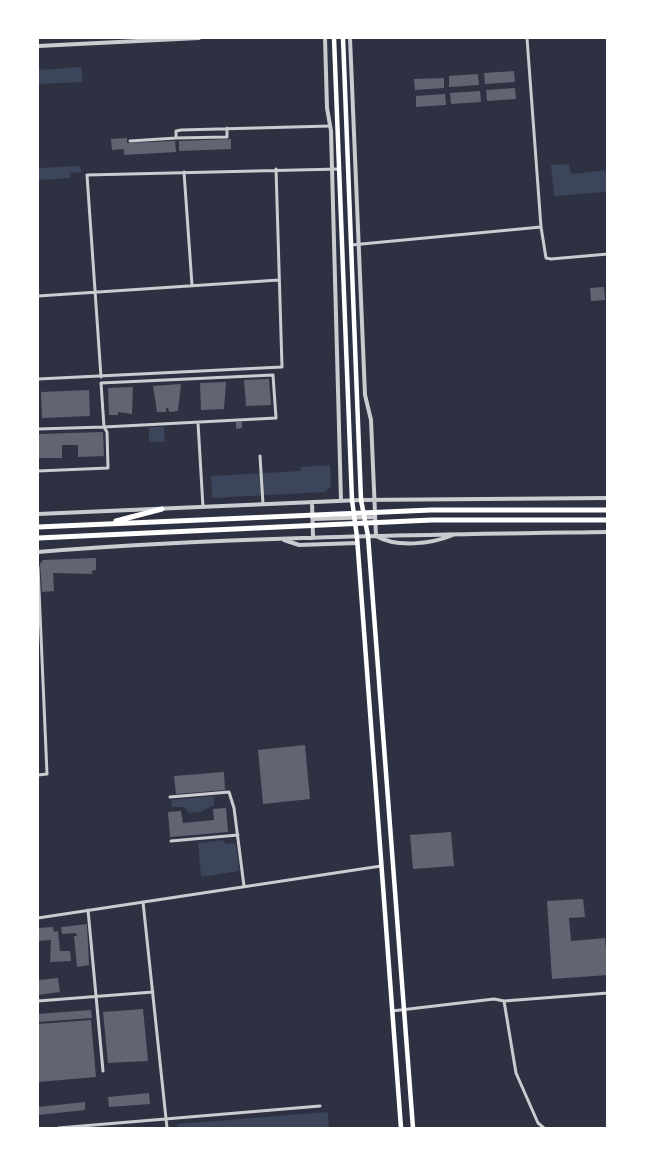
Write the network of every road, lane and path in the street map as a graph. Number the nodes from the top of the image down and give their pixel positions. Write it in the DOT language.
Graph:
graph roads {
  1 [pos="199,38"];
  2 [pos="325,38"];
  3 [pos="334,38"];
  4 [pos="343,38"];
  5 [pos="350,38"];
  6 [pos="527,38"];
  7 [pos="38,46"];
  8 [pos="330,126"];
  9 [pos="227,128"];
  10 [pos="176,138"];
  11 [pos="130,141"];
  12 [pos="276,169"];
  13 [pos="332,169"];
  14 [pos="340,169"];
  15 [pos="184,172"];
  16 [pos="541,227"];
  17 [pos="359,244"];
  18 [pos="351,245"];
  19 [pos="608,254"];
  20 [pos="279,280"];
  21 [pos="192,285"];
  22 [pos="97,292"];
  23 [pos="38,296"];
  24 [pos="101,378"];
  25 [pos="38,379"];
  26 [pos="198,423"];
  27 [pos="104,427"];
  28 [pos="38,429"];
  29 [pos="260,456"];
  30 [pos="38,471"];
  31 [pos="608,498"];
  32 [pos="352,500"];
  33 [pos="361,500"];
  34 [pos="374,500"];
  35 [pos="341,501"];
  36 [pos="312,502"];
  37 [pos="263,504"];
  38 [pos="203,507"];
  39 [pos="162,509"];
  40 [pos="608,510"];
  41 [pos="38,514"];
  42 [pos="375,517"];
  43 [pos="354,518"];
  44 [pos="364,518"];
  45 [pos="312,519"];
  46 [pos="608,520"];
  47 [pos="103,524"];
  48 [pos="38,527"];
  49 [pos="608,532"];
  50 [pos="456,533"];
  51 [pos="356,536"];
  52 [pos="368,536"];
  53 [pos="376,536"];
  54 [pos="38,538"];
  55 [pos="313,538"];
  56 [pos="282,539"];
  57 [pos="357,543"];
  58 [pos="38,552"];
  59 [pos="38,566"];
  60 [pos="38,666"];
  61 [pos="42,666"];
  62 [pos="38,774"];
  63 [pos="170,797"];
  64 [pos="238,835"];
  65 [pos="171,841"];
  66 [pos="381,866"];
  67 [pos="244,886"];
  68 [pos="143,902"];
  69 [pos="88,910"];
  70 [pos="38,918"];
  71 [pos="153,992"];
  72 [pos="608,993"];
  73 [pos="97,997"];
  74 [pos="38,1001"];
  75 [pos="504,1001"];
  76 [pos="403,1010"];
  77 [pos="392,1011"];
  78 [pos="103,1071"];
  79 [pos="320,1106"];
  80 [pos="166,1120"];
  81 [pos="58,1128"];
  82 [pos="167,1128"];
  83 [pos="401,1128"];
  84 [pos="413,1128"];
  85 [pos="544,1128"];
  1 -- 7 [label="street"];
  2 -- 8 [label="street"];
  3 -- 14 [label="main road"];
  4 -- 18 [label="main road"];
  5 -- 17 [label="street"];
  6 -- 16 [label="street"];
  8 -- 9 [label="street"];
  8 -- 13 [label="street"];
  9 -- 10 [label="street"];
  9 -- 10 [label="street"];
  10 -- 11 [label="street"];
  12 -- 13 [label="street"];
  12 -- 15 [label="street"];
  12 -- 20 [label="street"];
  13 -- 14 [label="street"];
  13 -- 35 [label="street"];
  14 -- 32 [label="main road"];
  15 -- 21 [label="street"];
  15 -- 22 [label="street"];
  16 -- 17 [label="street"];
  16 -- 19 [label="street"];
  17 -- 18 [label="street"];
  17 -- 34 [label="street"];
  18 -- 33 [label="main road"];
  20 -- 21 [label="street"];
  20 -- 24 [label="street"];
  21 -- 22 [label="street"];
  22 -- 23 [label="street"];
  22 -- 24 [label="street"];
  24 -- 25 [label="street"];
  26 -- 27 [label="street"];
  26 -- 27 [label="street"];
  26 -- 38 [label="street"];
  27 -- 28 [label="street"];
  27 -- 30 [label="street"];
  29 -- 37 [label="street"];
  31 -- 34 [label="street"];
  32 -- 33 [label="street"];
  32 -- 35 [label="street"];
  32 -- 43 [label="main road"];
  33 -- 34 [label="street"];
  33 -- 44 [label="main road"];
  34 -- 42 [label="street"];
  35 -- 36 [label="street"];
  36 -- 37 [label="street"];
  36 -- 45 [label="street"];
  37 -- 38 [label="street"];
  38 -- 39 [label="street"];
  39 -- 41 [label="street"];
  39 -- 47 [label="highway"];
  40 -- 47 [label="highway"];
  42 -- 44 [label="street"];
  42 -- 53 [label="street"];
  43 -- 44 [label="street"];
  43 -- 45 [label="street"];
  43 -- 51 [label="main road"];
  44 -- 52 [label="main road"];
  45 -- 55 [label="street"];
  46 -- 54 [label="highway"];
  47 -- 48 [label="highway"];
  49 -- 50 [label="street"];
  50 -- 53 [label="street"];
  50 -- 53 [label="street"];
  51 -- 52 [label="street"];
  51 -- 55 [label="street"];
  51 -- 57 [label="main road"];
  52 -- 53 [label="street"];
  52 -- 76 [label="main road"];
  55 -- 56 [label="street"];
  56 -- 57 [label="street"];
  56 -- 58 [label="street"];
  57 -- 66 [label="main road"];
  59 -- 61 [label="street"];
  60 -- 61 [label="street"];
  61 -- 62 [label="street"];
  63 -- 64 [label="street"];
  64 -- 65 [label="street"];
  64 -- 67 [label="street"];
  66 -- 67 [label="street"];
  66 -- 77 [label="main road"];
  67 -- 68 [label="street"];
  68 -- 69 [label="street"];
  68 -- 71 [label="street"];
  69 -- 70 [label="street"];
  69 -- 73 [label="street"];
  71 -- 73 [label="street"];
  71 -- 80 [label="street"];
  72 -- 75 [label="street"];
  73 -- 74 [label="street"];
  73 -- 78 [label="street"];
  75 -- 76 [label="street"];
  75 -- 85 [label="street"];
  76 -- 77 [label="street"];
  76 -- 84 [label="main road"];
  77 -- 83 [label="main road"];
  79 -- 80 [label="street"];
  80 -- 81 [label="street"];
  80 -- 82 [label="street"];
}
